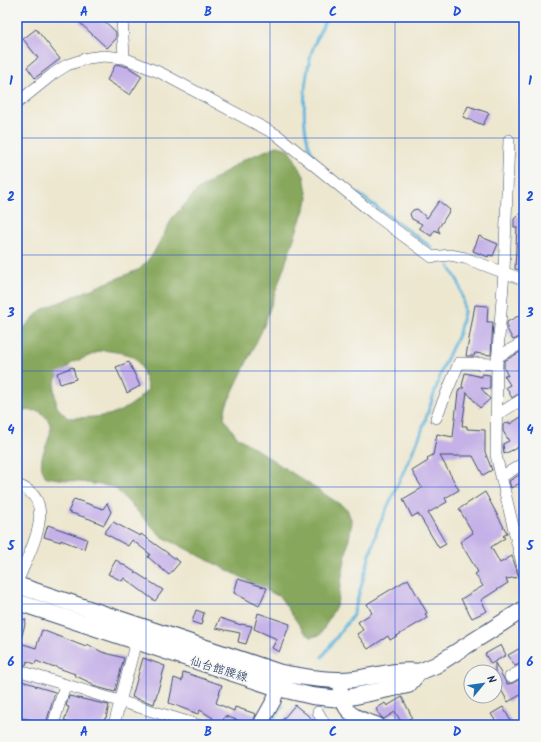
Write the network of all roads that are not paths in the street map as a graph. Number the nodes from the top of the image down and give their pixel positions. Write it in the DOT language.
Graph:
graph roads {
  1 [pos="122,17"];
  2 [pos="124,58"];
  3 [pos="17,102"];
  4 [pos="509,140"];
  5 [pos="504,272"];
  6 [pos="524,280"];
  7 [pos="524,342"];
  8 [pos="497,361"];
  9 [pos="524,398"];
  10 [pos="497,415"];
  11 [pos="436,418"];
  12 [pos="524,464"];
  13 [pos="501,477"];
  14 [pos="17,485"];
  15 [pos="524,572"];
  16 [pos="17,584"];
  17 [pos="17,602"];
  18 [pos="524,610"];
  19 [pos="136,641"];
  20 [pos="524,669"];
  21 [pos="17,670"];
  22 [pos="419,672"];
  23 [pos="510,677"];
  24 [pos="340,680"];
  25 [pos="279,681"];
  26 [pos="65,685"];
  27 [pos="341,699"];
  28 [pos="120,702"];
  29 [pos="318,712"];
  30 [pos="323,724"];
  31 [pos="53,725"];
  32 [pos="114,725"];
  33 [pos="198,725"];
  34 [pos="260,725"];
  35 [pos="378,725"];
  1 -- 2 [label="street"];
  2 -- 3 [label="street"];
  2 -- 5 [label="street"];
  4 -- 5 [label="street"];
  5 -- 6 [label="street"];
  5 -- 8 [label="street"];
  7 -- 8 [label="street"];
  8 -- 10 [label="street"];
  8 -- 11 [label="street"];
  9 -- 10 [label="street"];
  10 -- 13 [label="street"];
  12 -- 13 [label="street"];
  13 -- 15 [label="street"];
  14 -- 16 [label="street"];
  16 -- 25 [label="main road, 仙台館腰線"];
  17 -- 19 [label="main road, 仙台館腰線"];
  18 -- 22 [label="main road, 仙台館腰線"];
  19 -- 25 [label="main road, 仙台館腰線"];
  19 -- 28 [label="street"];
  20 -- 23 [label="street"];
  21 -- 26 [label="street"];
  22 -- 24 [label="main road, 仙台館腰線"];
  22 -- 27 [label="main road, 仙台館腰線"];
  24 -- 25 [label="main road, 仙台館腰線"];
  24 -- 27 [label="street"];
  25 -- 27 [label="main road, 仙台館腰線"];
  25 -- 34 [label="street"];
  26 -- 28 [label="street"];
  26 -- 31 [label="street"];
  27 -- 35 [label="street"];
  28 -- 32 [label="street"];
  28 -- 33 [label="street"];
  29 -- 30 [label="street"];
}
